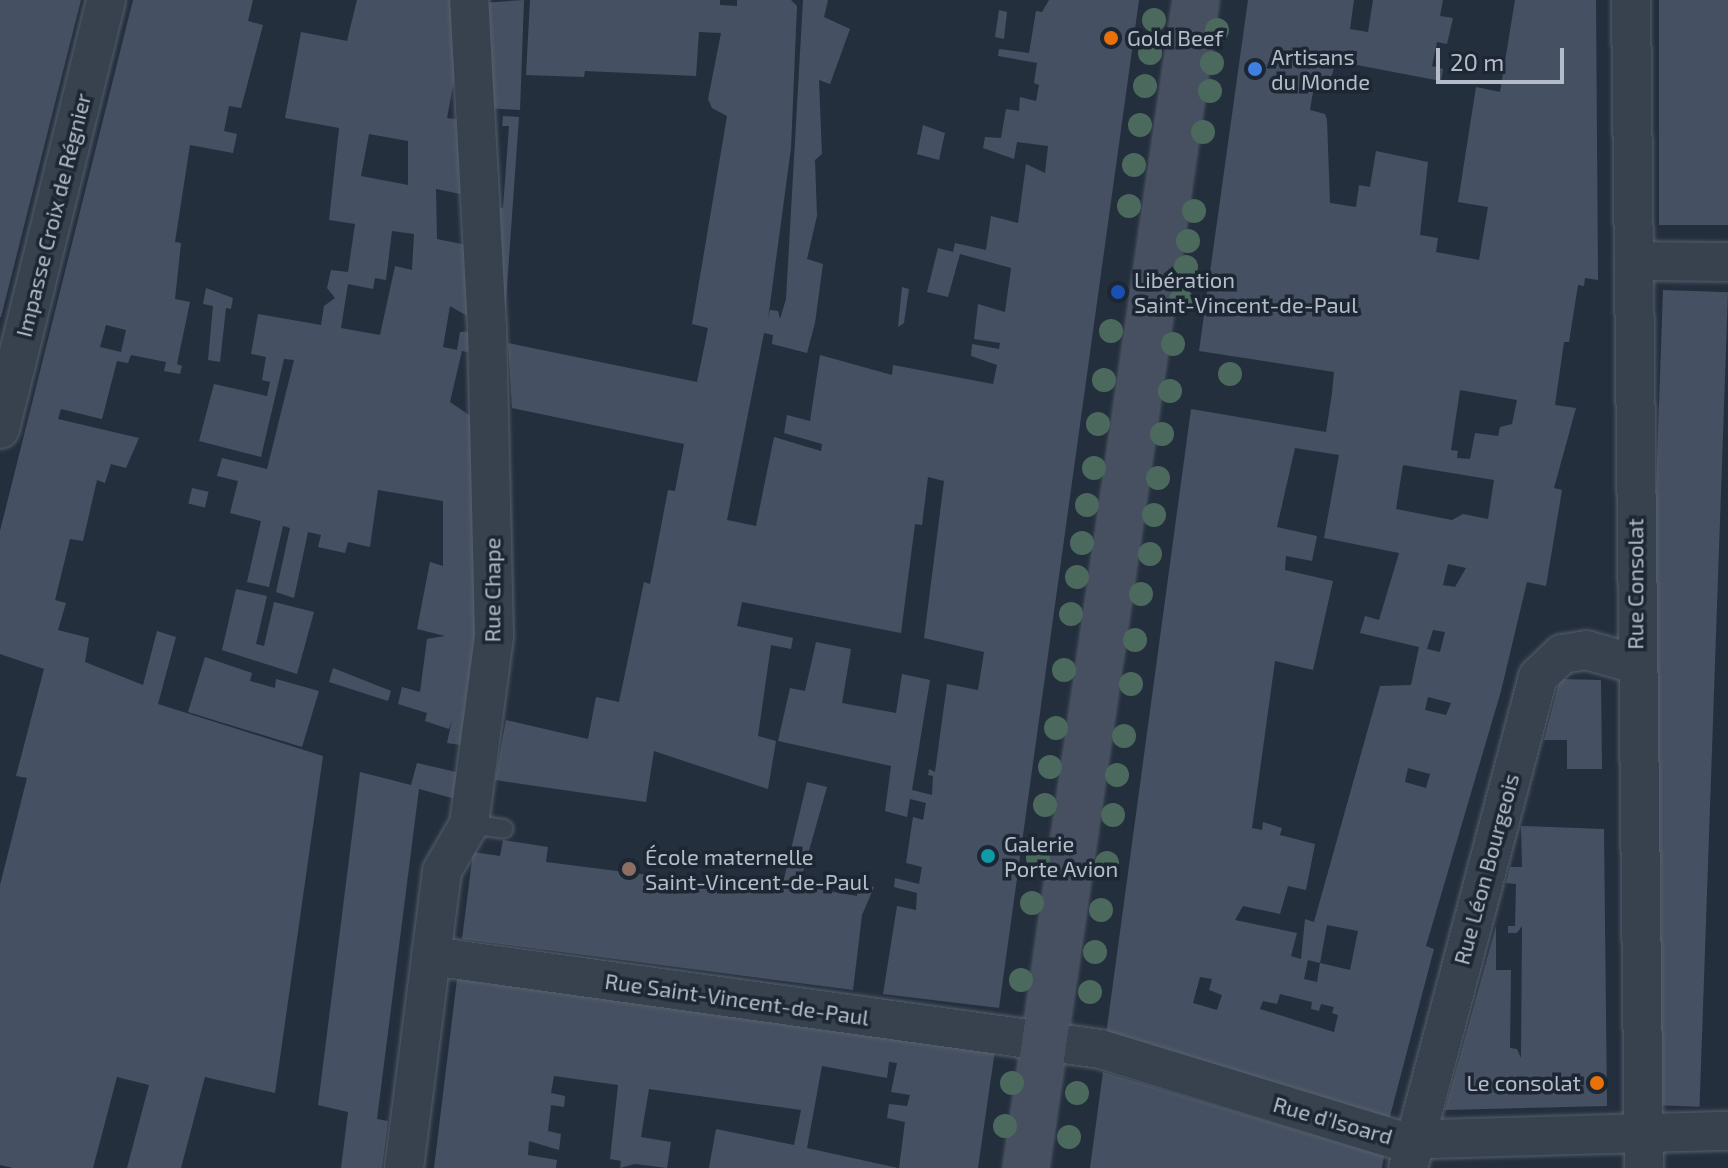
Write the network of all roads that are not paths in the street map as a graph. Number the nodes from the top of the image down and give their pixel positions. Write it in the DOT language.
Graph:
graph roads {
  1 [pos="106,0"];
  2 [pos="469,0"];
  3 [pos="1196,0"];
  4 [pos="1631,0"];
  5 [pos="1634,261"];
  6 [pos="1728,262"];
  7 [pos="0,429"];
  8 [pos="1635,664"];
  9 [pos="431,956"];
  10 [pos="1042,1042"];
  11 [pos="1728,1131"];
  12 [pos="1644,1150"];
  13 [pos="1411,1154"];
  14 [pos="404,1168"];
  15 [pos="1026,1168"];
  1 -- 7 [label="street, Impasse Croix de Régnier"];
  2 -- 9 [label="street, Rue Chape"];
  3 -- 10 [label="main road"];
  4 -- 5 [label="street, Rue Consolat"];
  5 -- 6 [label="street"];
  5 -- 8 [label="street, Rue Consolat"];
  8 -- 12 [label="street, Rue Consolat"];
  8 -- 13 [label="street, Rue Léon Bourgeois"];
  9 -- 10 [label="street, Rue Saint-Vincent-de-Paul"];
  9 -- 14 [label="street, Rue Chape"];
  10 -- 13 [label="street, Rue d'Isoard"];
  10 -- 15 [label="main road"];
  11 -- 12 [label="street, Rue d'Isoard"];
  12 -- 13 [label="street, Rue d'Isoard"];
}
